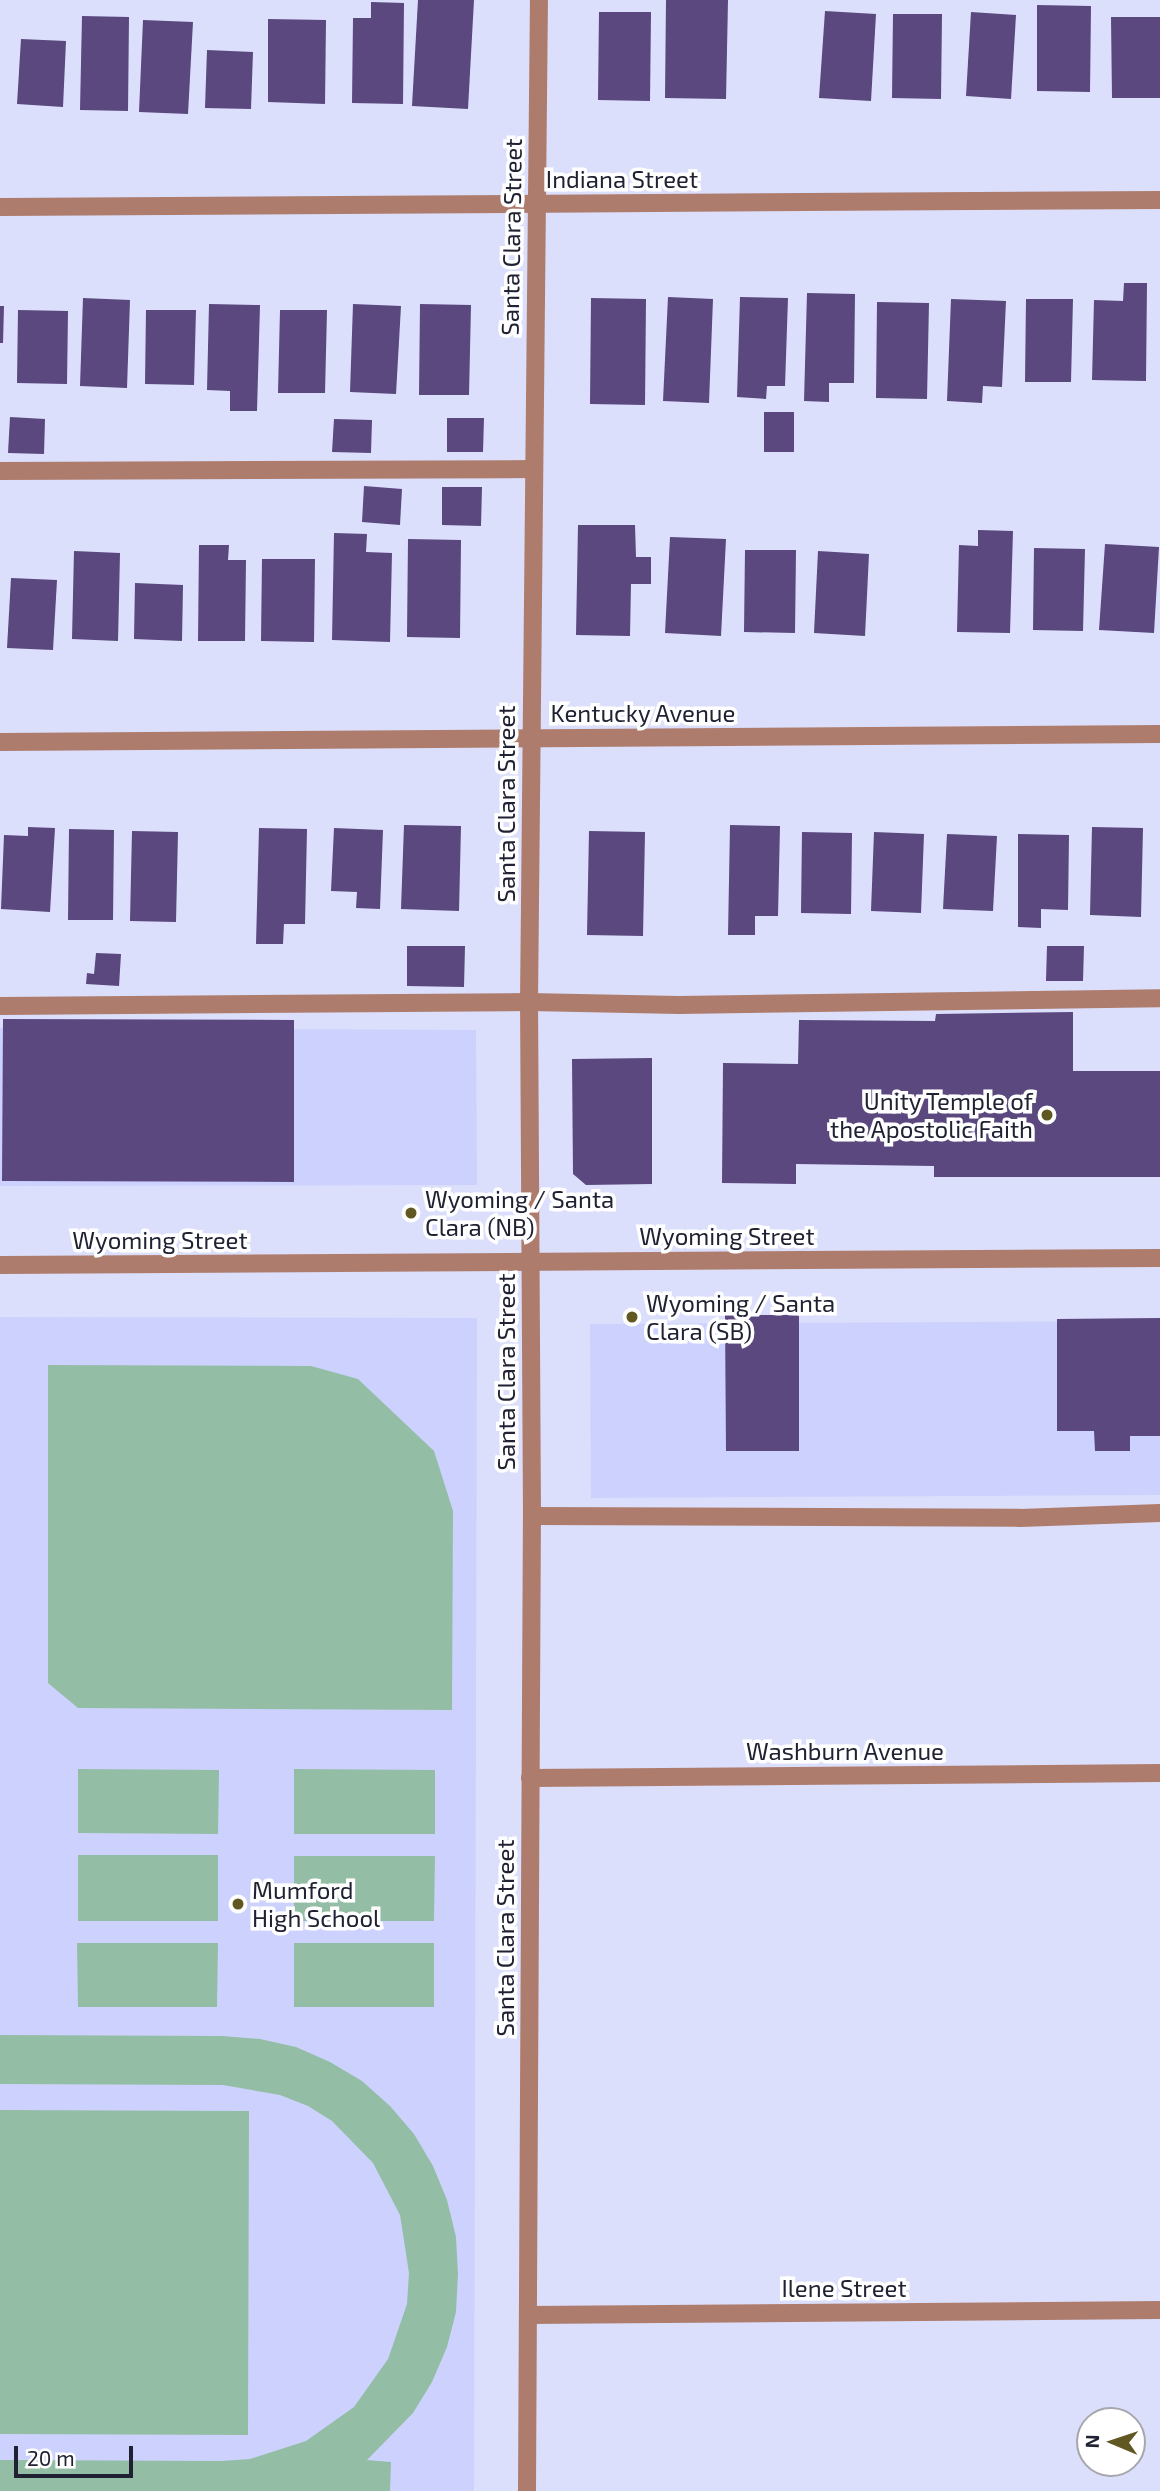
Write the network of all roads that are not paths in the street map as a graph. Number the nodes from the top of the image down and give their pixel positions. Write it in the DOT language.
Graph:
graph roads {
  1 [pos="539,0"];
  2 [pos="1160,200"];
  3 [pos="536,204"];
  4 [pos="0,207"];
  5 [pos="533,469"];
  6 [pos="0,471"];
  7 [pos="1160,734"];
  8 [pos="530,739"];
  9 [pos="0,742"];
  10 [pos="1160,998"];
  11 [pos="528,1002"];
  12 [pos="0,1006"];
  13 [pos="1160,1258"];
  14 [pos="530,1262"];
  15 [pos="0,1265"];
  16 [pos="1160,1513"];
  17 [pos="532,1517"];
  18 [pos="1160,1773"];
  19 [pos="530,1778"];
  20 [pos="1160,2310"];
  21 [pos="528,2315"];
  22 [pos="527,2491"];
  1 -- 3 [label="street, Santa Clara Street"];
  2 -- 3 [label="street, Indiana Street"];
  3 -- 4 [label="street, Indiana Street"];
  3 -- 5 [label="street, Santa Clara Street"];
  5 -- 6 [label="street"];
  5 -- 8 [label="street, Santa Clara Street"];
  7 -- 8 [label="street, Kentucky Avenue"];
  8 -- 9 [label="street, Kentucky Avenue"];
  8 -- 11 [label="street, Santa Clara Street"];
  10 -- 11 [label="street"];
  11 -- 12 [label="street"];
  11 -- 14 [label="street, Santa Clara Street"];
  13 -- 14 [label="street, Wyoming Street"];
  14 -- 15 [label="street, Wyoming Street"];
  14 -- 17 [label="street, Santa Clara Street"];
  16 -- 17 [label="street"];
  17 -- 19 [label="street, Santa Clara Street"];
  18 -- 19 [label="street, Washburn Avenue"];
  19 -- 21 [label="street, Santa Clara Street"];
  20 -- 21 [label="street, Ilene Street"];
  21 -- 22 [label="street, Santa Clara Street"];
}
